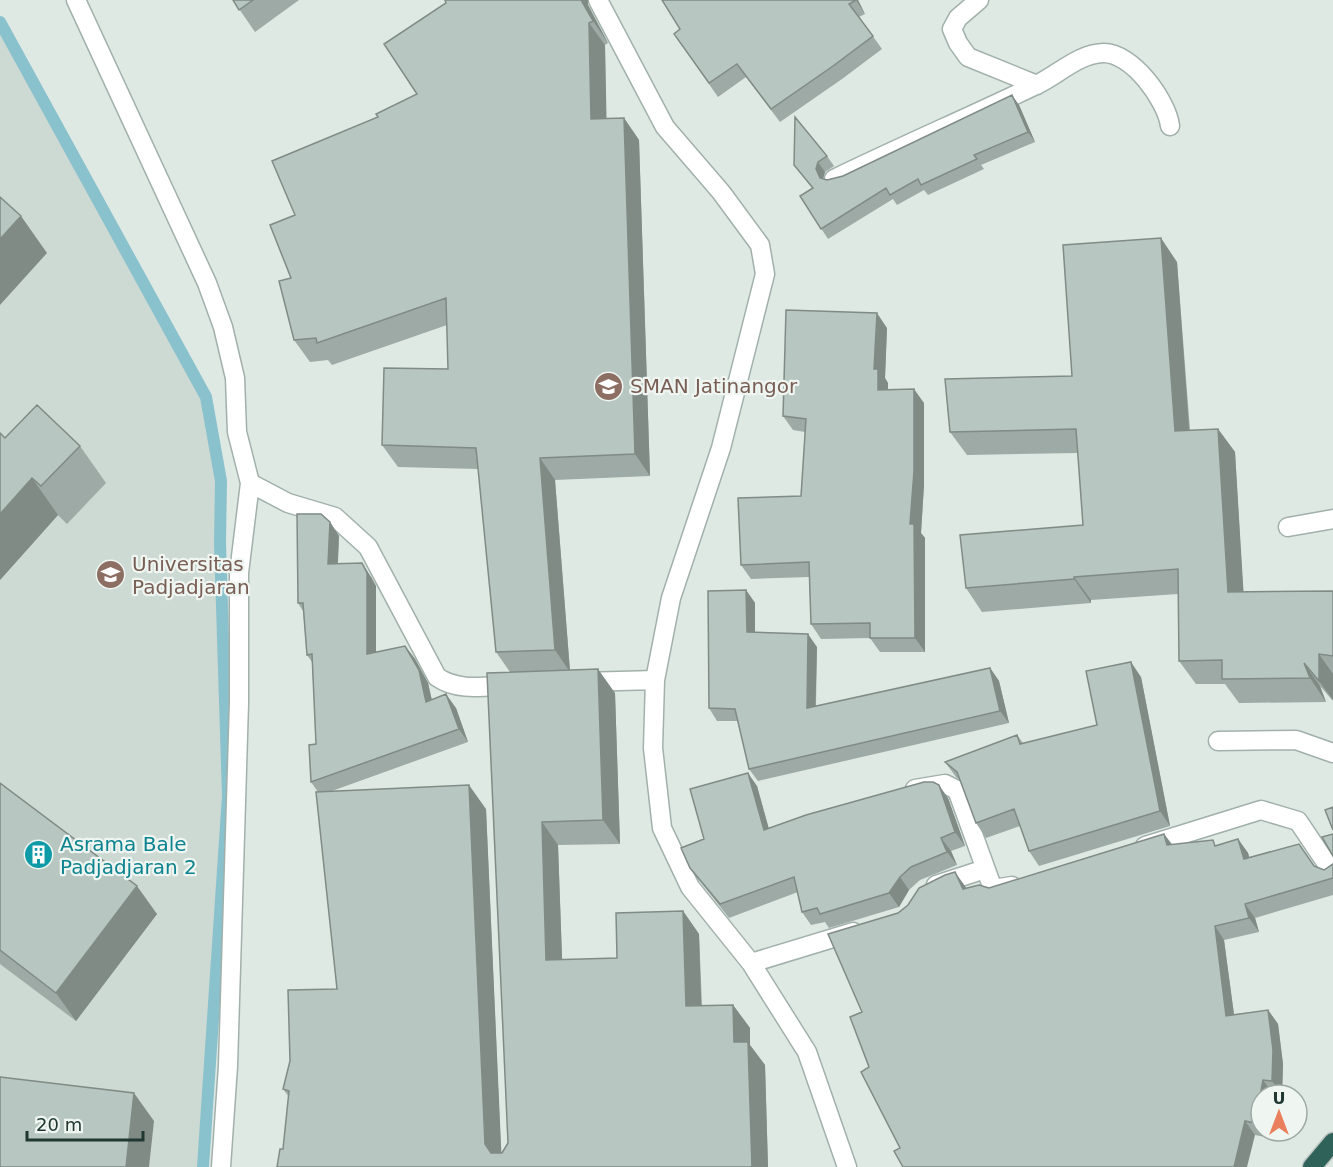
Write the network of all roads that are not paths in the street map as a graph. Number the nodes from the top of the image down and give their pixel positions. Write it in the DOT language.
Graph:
graph roads {
  1 [pos="76,0"];
  2 [pos="598,0"];
  3 [pos="979,0"];
  4 [pos="1037,85"];
  5 [pos="1170,126"];
  6 [pos="834,179"];
  7 [pos="250,483"];
  8 [pos="1333,519"];
  9 [pos="1288,527"];
  10 [pos="655,680"];
  11 [pos="568,683"];
  12 [pos="525,684"];
  13 [pos="492,686"];
  14 [pos="493,708"];
  15 [pos="1218,741"];
  16 [pos="1333,753"];
  17 [pos="900,793"];
  18 [pos="1127,852"];
  19 [pos="985,869"];
  20 [pos="1333,873"];
  21 [pos="1031,880"];
  22 [pos="921,894"];
  23 [pos="871,927"];
  24 [pos="751,963"];
  25 [pos="1333,1142"];
  26 [pos="221,1167"];
  27 [pos="847,1167"];
  28 [pos="1312,1167"];
  1 -- 7 [label="street"];
  2 -- 10 [label="street"];
  3 -- 4 [label="street"];
  4 -- 5 [label="street"];
  4 -- 6 [label="street"];
  7 -- 13 [label="street"];
  7 -- 26 [label="street"];
  8 -- 9 [label="street"];
  10 -- 11 [label="street"];
  10 -- 24 [label="street"];
  12 -- 13 [label="street"];
  13 -- 14 [label="street"];
  15 -- 16 [label="street"];
  17 -- 19 [label="street"];
  18 -- 20 [label="street"];
  19 -- 21 [label="street"];
  19 -- 22 [label="street"];
  23 -- 24 [label="street"];
  24 -- 27 [label="street"];
  25 -- 28 [label="highway"];
}
